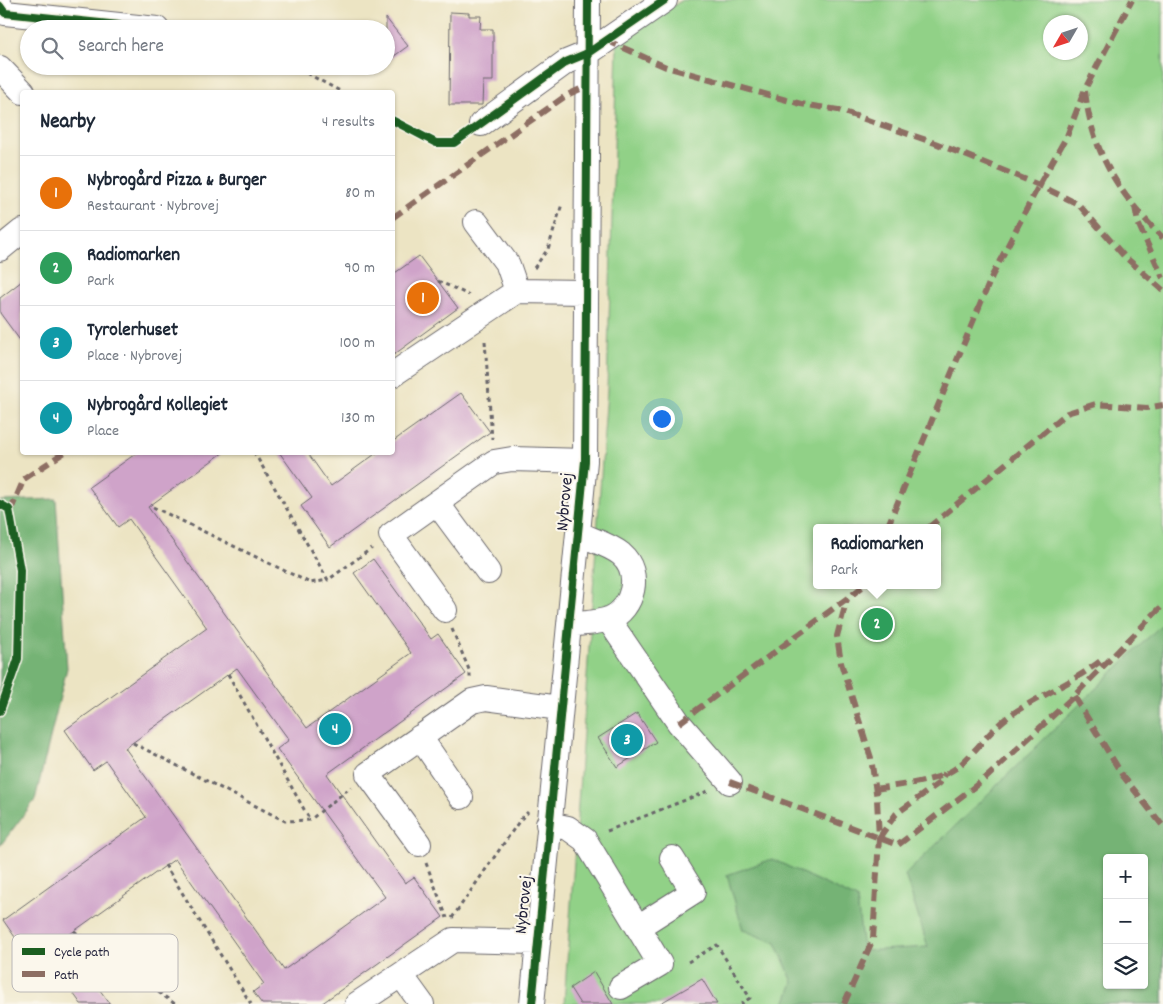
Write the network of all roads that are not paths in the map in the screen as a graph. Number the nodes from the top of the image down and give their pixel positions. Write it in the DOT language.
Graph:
graph roads {
  1 [pos="588,0"];
  2 [pos="665,0"];
  3 [pos="2,14"];
  4 [pos="64,20"];
  5 [pos="588,52"];
  6 [pos="0,68"];
  7 [pos="22,90"];
  8 [pos="481,124"];
  9 [pos="476,222"];
  10 [pos="20,233"];
  11 [pos="0,249"];
  12 [pos="516,290"];
  13 [pos="585,292"];
  14 [pos="395,373"];
  15 [pos="585,461"];
  16 [pos="436,503"];
  17 [pos="579,534"];
  18 [pos="488,572"];
  19 [pos="444,610"];
  20 [pos="608,619"];
  21 [pos="570,625"];
  22 [pos="560,708"];
  23 [pos="420,737"];
  24 [pos="730,782"];
  25 [pos="461,797"];
  26 [pos="548,824"];
  27 [pos="418,844"];
  28 [pos="672,858"];
  29 [pos="638,927"];
  30 [pos="536,942"];
  31 [pos="401,975"];
  32 [pos="621,987"];
  33 [pos="357,1004"];
  34 [pos="422,1004"];
  35 [pos="532,1004"];
  1 -- 5 [label="street, Nybrovej"];
  2 -- 5 [label="street"];
  3 -- 4 [label="street"];
  5 -- 8 [label="street"];
  5 -- 13 [label="street, Nybrovej"];
  6 -- 7 [label="street"];
  9 -- 12 [label="street"];
  10 -- 11 [label="street"];
  12 -- 13 [label="street"];
  12 -- 14 [label="street"];
  13 -- 15 [label="street, Nybrovej"];
  15 -- 16 [label="street"];
  15 -- 17 [label="street, Nybrovej"];
  16 -- 18 [label="street"];
  16 -- 19 [label="street"];
  17 -- 20 [label="street"];
  17 -- 21 [label="street, Nybrovej"];
  20 -- 21 [label="street"];
  20 -- 24 [label="street"];
  21 -- 22 [label="street, Nybrovej"];
  22 -- 23 [label="street"];
  22 -- 26 [label="street, Nybrovej"];
  23 -- 25 [label="street"];
  23 -- 27 [label="street"];
  26 -- 29 [label="street"];
  26 -- 30 [label="street, Nybrovej"];
  28 -- 29 [label="street"];
  29 -- 32 [label="street"];
  30 -- 31 [label="street"];
  30 -- 35 [label="street, Nybrovej"];
  31 -- 33 [label="street"];
  31 -- 34 [label="street"];
}
